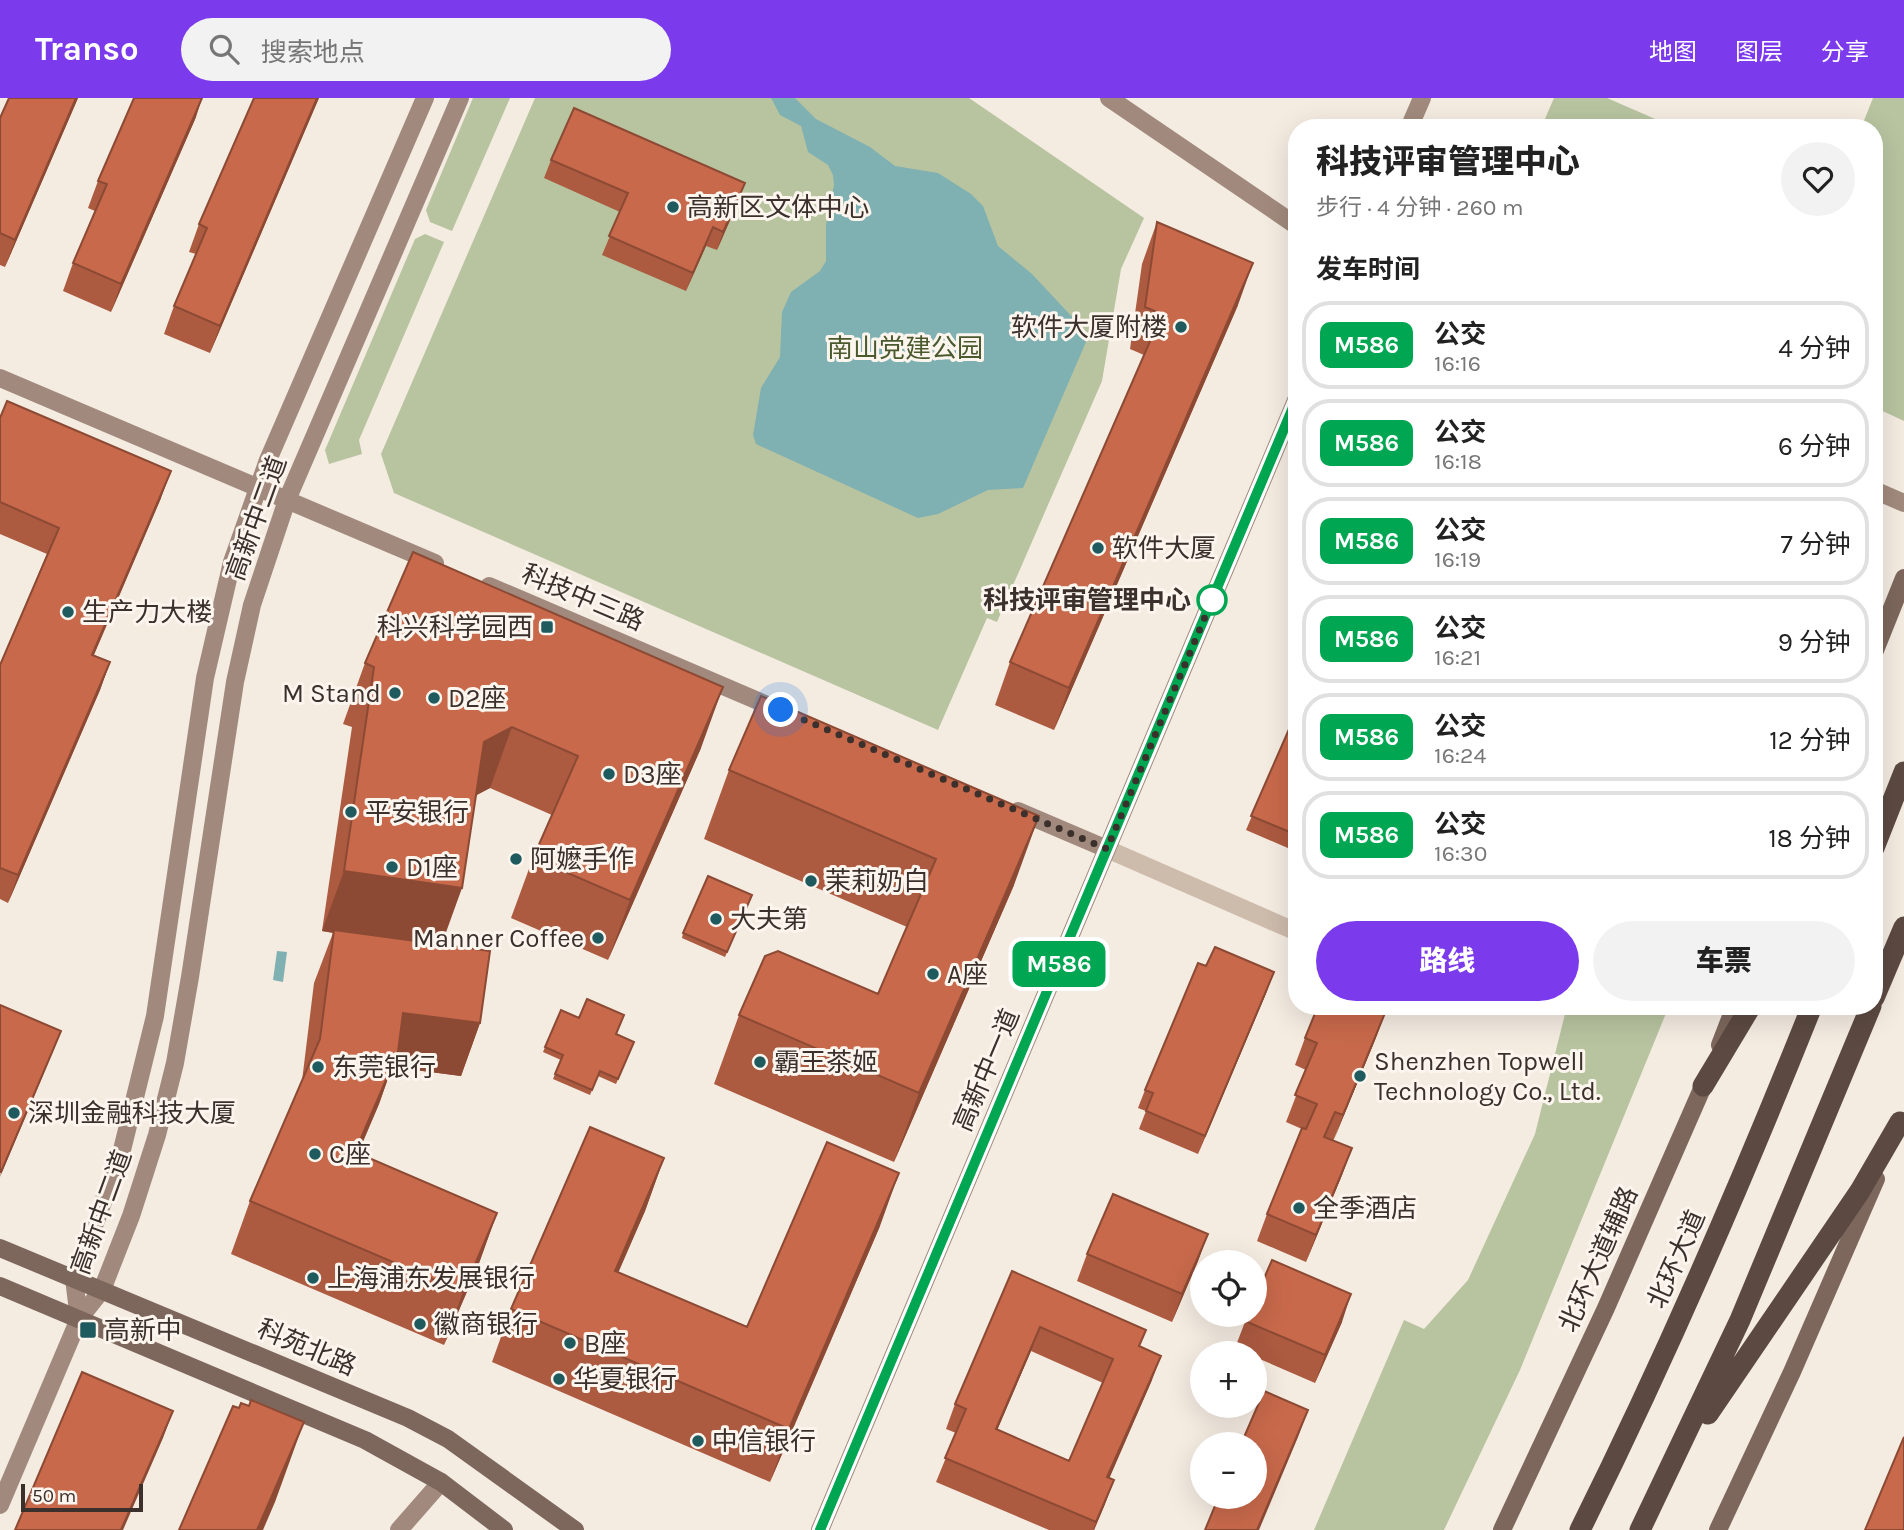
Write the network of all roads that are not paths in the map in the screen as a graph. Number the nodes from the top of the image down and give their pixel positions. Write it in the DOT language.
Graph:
graph roads {
  1 [pos="425,98"];
  2 [pos="460,98"];
  3 [pos="1109,98"];
  4 [pos="1422,98"];
  5 [pos="1413,119"];
  6 [pos="1288,220"];
  7 [pos="0,378"];
  8 [pos="1288,419"];
  9 [pos="257,487"];
  10 [pos="1883,494"];
  11 [pos="287,500"];
  12 [pos="1904,503"];
  13 [pos="452,570"];
  14 [pos="1904,578"];
  15 [pos="478,581"];
  16 [pos="1883,630"];
  17 [pos="792,715"];
  18 [pos="1904,771"];
  19 [pos="1001,804"];
  20 [pos="1883,805"];
  21 [pos="1883,825"];
  22 [pos="1107,849"];
  23 [pos="1904,926"];
  24 [pos="1288,928"];
  25 [pos="1883,976"];
  26 [pos="1731,1015"];
  27 [pos="1746,1015"];
  28 [pos="1808,1015"];
  29 [pos="1867,1015"];
  30 [pos="1703,1086"];
  31 [pos="1902,1118"];
  32 [pos="0,1248"];
  33 [pos="74,1279"];
  34 [pos="0,1286"];
  35 [pos="102,1290"];
  36 [pos="79,1319"];
  37 [pos="1666,1478"];
  38 [pos="441,1482"];
  39 [pos="0,1505"];
  40 [pos="399,1530"];
  41 [pos="505,1530"];
  42 [pos="575,1530"];
  43 [pos="820,1530"];
  44 [pos="1502,1530"];
  45 [pos="1580,1530"];
  46 [pos="1640,1530"];
  47 [pos="1718,1530"];
  1 -- 9 [label="main road, 高新中二道"];
  2 -- 11 [label="main road, 高新中二道"];
  3 -- 6 [label="main road"];
  4 -- 5 [label="main road"];
  7 -- 9 [label="main road"];
  8 -- 22 [label="main road, 高新中一道"];
  9 -- 11 [label="main road"];
  9 -- 33 [label="main road, 高新中二道"];
  10 -- 12 [label="main road"];
  11 -- 13 [label="main road"];
  11 -- 35 [label="main road, 高新中二道"];
  14 -- 16 [label="main road"];
  15 -- 17 [label="main road, 科技中三路"];
  18 -- 20 [label="highway"];
  18 -- 21 [label="highway"];
  19 -- 22 [label="main road"];
  22 -- 24 [label="street"];
  22 -- 43 [label="main road, 高新中一道"];
  23 -- 25 [label="highway"];
  26 -- 30 [label="main road, 北环大道辅路"];
  27 -- 30 [label="highway"];
  28 -- 45 [label="highway, 北环大道"];
  29 -- 37 [label="highway"];
  30 -- 44 [label="main road, 北环大道辅路"];
  31 -- 37 [label="highway"];
  31 -- 47 [label="main road"];
  32 -- 33 [label="main road, 科苑北路"];
  33 -- 35 [label="main road, 科苑北路"];
  33 -- 36 [label="main road, 高新中二道"];
  34 -- 36 [label="main road"];
  35 -- 36 [label="main road, 高新中二道"];
  35 -- 42 [label="main road, 科苑北路"];
  36 -- 38 [label="main road"];
  36 -- 39 [label="main road"];
  37 -- 46 [label="highway"];
  38 -- 40 [label="main road"];
  38 -- 41 [label="main road"];
}
